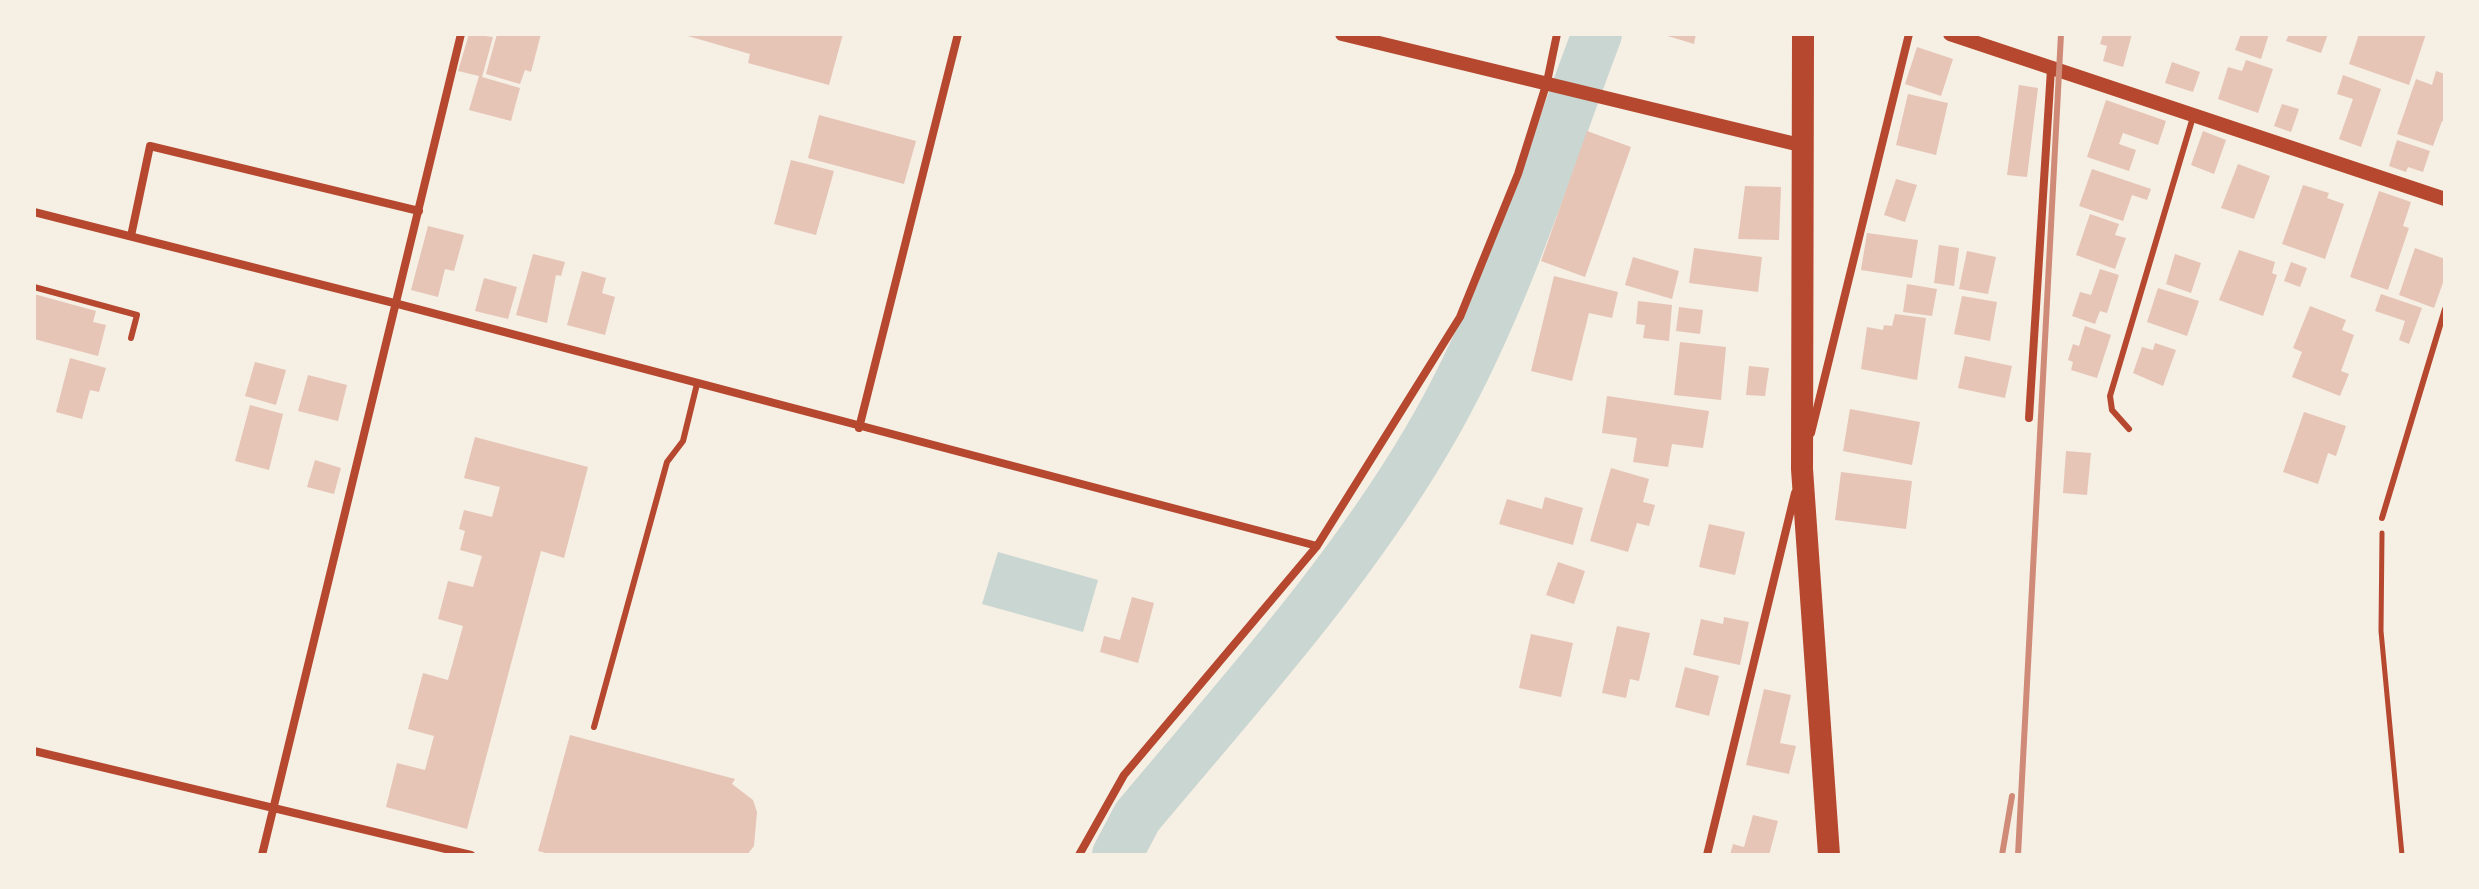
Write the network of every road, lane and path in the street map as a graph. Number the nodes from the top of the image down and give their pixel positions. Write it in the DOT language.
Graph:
graph roads {
  1 [pos="461,34"];
  2 [pos="958,34"];
  3 [pos="1342,34"];
  4 [pos="1557,34"];
  5 [pos="1803,34"];
  6 [pos="1909,34"];
  7 [pos="1950,34"];
  8 [pos="2051,69"];
  9 [pos="1547,82"];
  10 [pos="2193,117"];
  11 [pos="1800,145"];
  12 [pos="2445,199"];
  13 [pos="419,211"];
  14 [pos="34,212"];
  15 [pos="131,236"];
  16 [pos="34,287"];
  17 [pos="398,304"];
  18 [pos="2445,309"];
  19 [pos="131,338"];
  20 [pos="697,384"];
  21 [pos="2029,418"];
  22 [pos="859,428"];
  23 [pos="2129,429"];
  24 [pos="1802,469"];
  25 [pos="2382,518"];
  26 [pos="1317,546"];
  27 [pos="594,727"];
  28 [pos="34,751"];
  29 [pos="275,809"];
  30 [pos="262,855"];
  31 [pos="471,855"];
  32 [pos="1079,855"];
  33 [pos="1707,855"];
  34 [pos="1829,855"];
  35 [pos="2402,855"];
  1 -- 13 [label="street"];
  2 -- 22 [label="street"];
  3 -- 9 [label="street"];
  4 -- 9 [label="street"];
  5 -- 11 [label="highway"];
  6 -- 24 [label="street"];
  7 -- 8 [label="street"];
  8 -- 10 [label="street"];
  8 -- 21 [label="street"];
  9 -- 11 [label="street"];
  9 -- 26 [label="street"];
  10 -- 12 [label="street"];
  10 -- 23 [label="lane"];
  11 -- 24 [label="highway"];
  13 -- 15 [label="street"];
  13 -- 17 [label="street"];
  14 -- 15 [label="street"];
  15 -- 17 [label="street"];
  16 -- 19 [label="lane"];
  17 -- 20 [label="street"];
  17 -- 29 [label="street"];
  18 -- 25 [label="lane"];
  20 -- 22 [label="street"];
  20 -- 27 [label="lane"];
  22 -- 26 [label="street"];
  24 -- 33 [label="street"];
  24 -- 34 [label="highway"];
  25 -- 35 [label="path"];
  26 -- 32 [label="street"];
  28 -- 29 [label="street"];
  29 -- 30 [label="street"];
  29 -- 31 [label="street"];
}
